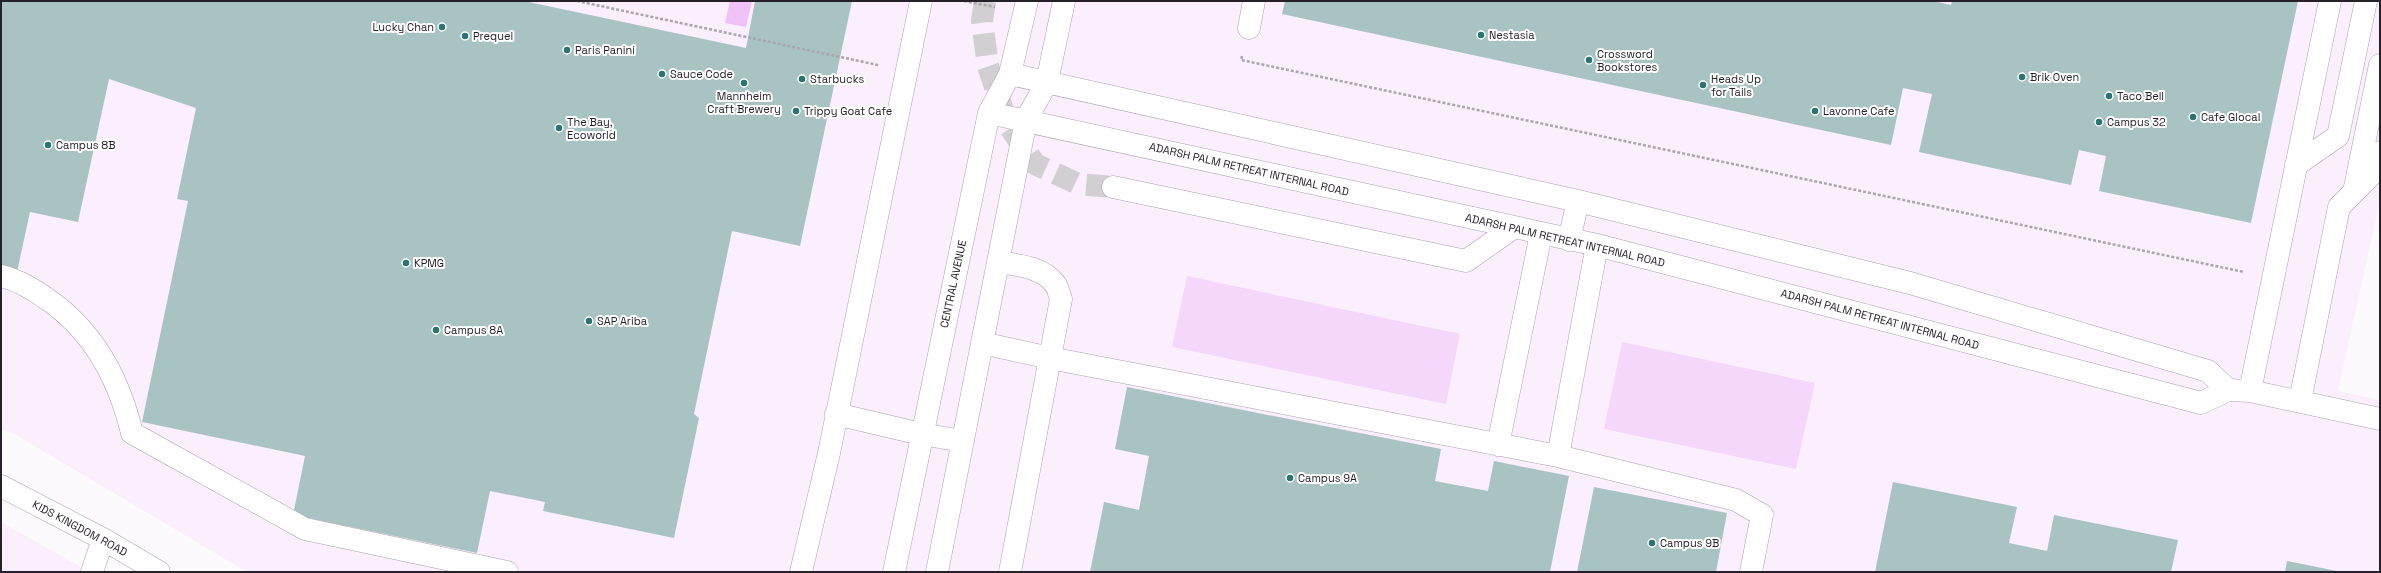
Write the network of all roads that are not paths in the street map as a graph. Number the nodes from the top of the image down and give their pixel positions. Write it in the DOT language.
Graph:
graph roads {
  1 [pos="921,1"];
  2 [pos="1027,1"];
  3 [pos="1064,1"];
  4 [pos="1254,1"];
  5 [pos="2330,1"];
  6 [pos="2366,1"];
  7 [pos="1249,28"];
  8 [pos="2380,65"];
  9 [pos="1010,74"];
  10 [pos="1047,82"];
  11 [pos="989,114"];
  12 [pos="1026,120"];
  13 [pos="2380,152"];
  14 [pos="2296,166"];
  15 [pos="1113,187"];
  16 [pos="2354,192"];
  17 [pos="1578,201"];
  18 [pos="1513,228"];
  19 [pos="1541,234"];
  20 [pos="1569,240"];
  21 [pos="1597,245"];
  22 [pos="998,262"];
  23 [pos="1,276"];
  24 [pos="982,343"];
  25 [pos="1050,358"];
  26 [pos="2228,390"];
  27 [pos="2250,391"];
  28 [pos="2300,401"];
  29 [pos="836,414"];
  30 [pos="2379,414"];
  31 [pos="921,434"];
  32 [pos="963,442"];
  33 [pos="1498,445"];
  34 [pos="1558,456"];
  35 [pos="1,486"];
  36 [pos="103,539"];
  37 [pos="92,572"];
  38 [pos="159,572"];
  39 [pos="507,572"];
  40 [pos="801,572"];
  41 [pos="894,572"];
  42 [pos="937,572"];
  43 [pos="1010,572"];
  44 [pos="1751,572"];
  1 -- 29 [label="street"];
  2 -- 9 [label="street, CENTRAL AVENUE"];
  3 -- 10 [label="street"];
  4 -- 7 [label="street"];
  5 -- 14 [label="street"];
  6 -- 14 [label="street"];
  8 -- 16 [label="street"];
  9 -- 10 [label="street"];
  9 -- 11 [label="street, CENTRAL AVENUE"];
  10 -- 12 [label="street"];
  10 -- 17 [label="street"];
  11 -- 12 [label="street, ADARSH PALM RETREAT INTERNAL ROAD"];
  11 -- 31 [label="street, CENTRAL AVENUE"];
  12 -- 18 [label="street, ADARSH PALM RETREAT INTERNAL ROAD"];
  12 -- 22 [label="street"];
  13 -- 16 [label="street"];
  14 -- 27 [label="street"];
  15 -- 18 [label="street"];
  16 -- 28 [label="street"];
  17 -- 20 [label="street"];
  17 -- 26 [label="street"];
  18 -- 19 [label="street, ADARSH PALM RETREAT INTERNAL ROAD"];
  19 -- 20 [label="street, ADARSH PALM RETREAT INTERNAL ROAD"];
  19 -- 33 [label="street"];
  20 -- 21 [label="street, ADARSH PALM RETREAT INTERNAL ROAD"];
  21 -- 26 [label="street, ADARSH PALM RETREAT INTERNAL ROAD"];
  21 -- 34 [label="street"];
  22 -- 24 [label="street"];
  22 -- 25 [label="street"];
  23 -- 39 [label="street"];
  24 -- 25 [label="street"];
  24 -- 32 [label="street"];
  25 -- 33 [label="street"];
  25 -- 43 [label="street"];
  26 -- 27 [label="street, ADARSH PALM RETREAT INTERNAL ROAD"];
  27 -- 28 [label="street, ADARSH PALM RETREAT INTERNAL ROAD"];
  28 -- 30 [label="street, ADARSH PALM RETREAT INTERNAL ROAD"];
  29 -- 31 [label="street"];
  29 -- 40 [label="street"];
  31 -- 32 [label="street"];
  31 -- 41 [label="street, CENTRAL AVENUE"];
  32 -- 42 [label="street"];
  33 -- 34 [label="street"];
  34 -- 44 [label="street"];
  35 -- 36 [label="street, KIDS KINGDOM ROAD"];
  36 -- 37 [label="street"];
  36 -- 38 [label="street, KIDS KINGDOM ROAD"];
}
